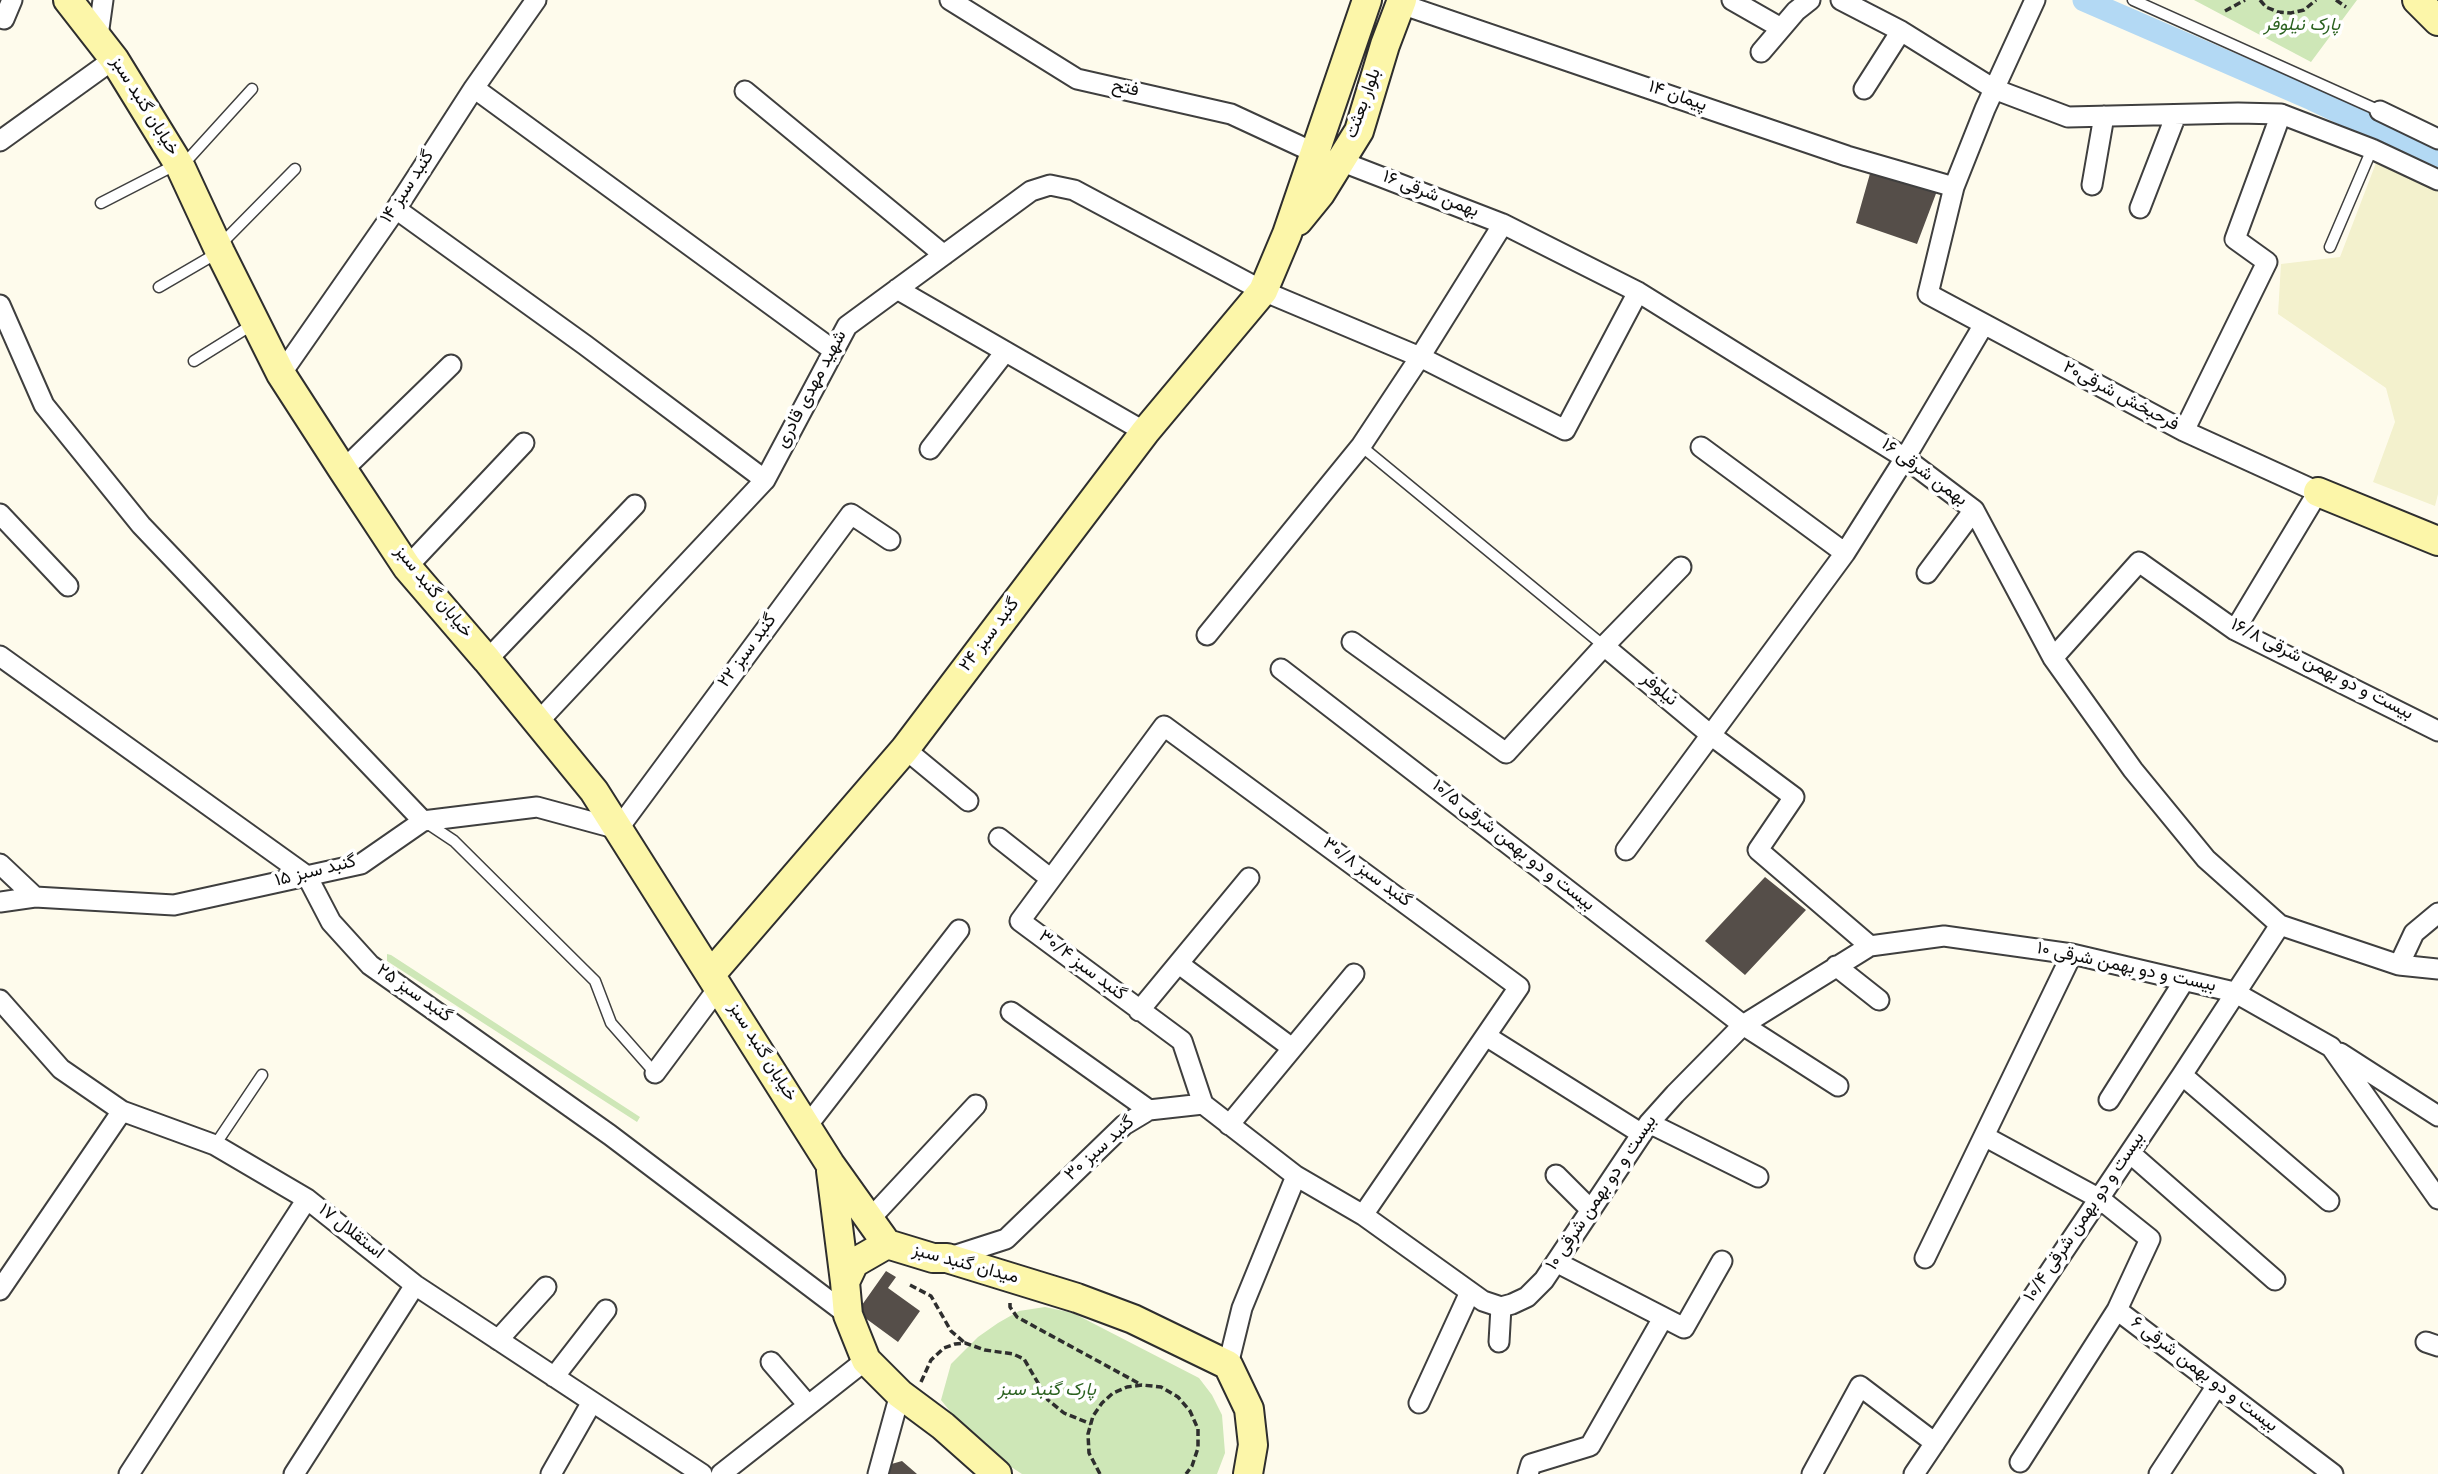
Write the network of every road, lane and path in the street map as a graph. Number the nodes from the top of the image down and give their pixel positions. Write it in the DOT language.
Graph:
graph roads {
  1 [pos="12,0"];
  2 [pos="68,0"];
  3 [pos="103,0"];
  4 [pos="536,0"];
  5 [pos="950,0"];
  6 [pos="1367,0"];
  7 [pos="1732,0"];
  8 [pos="1810,0"];
  9 [pos="1841,0"];
  10 [pos="2133,0"];
  11 [pos="2245,0"];
  12 [pos="2260,0"];
  13 [pos="2316,0"];
  14 [pos="2336,0"];
  15 [pos="2417,0"];
  16 [pos="2034,1"];
  17 [pos="1401,2"];
  18 [pos="2346,6"];
  19 [pos="2225,11"];
  20 [pos="4,19"];
  21 [pos="2438,21"];
  22 [pos="1781,28"];
  23 [pos="1901,31"];
  24 [pos="98,36"];
  25 [pos="1761,52"];
  26 [pos="114,59"];
  27 [pos="474,88"];
  28 [pos="252,89"];
  29 [pos="1864,89"];
  30 [pos="1994,89"];
  31 [pos="745,91"];
  32 [pos="2380,111"];
  33 [pos="2281,114"];
  34 [pos="2176,115"];
  35 [pos="2104,116"];
  36 [pos="2438,139"];
  37 [pos="0,141"];
  38 [pos="2372,149"];
  39 [pos="1313,152"];
  40 [pos="1340,161"];
  41 [pos="179,166"];
  42 [pos="295,169"];
  43 [pos="2438,180"];
  44 [pos="2092,185"];
  45 [pos="1954,187"];
  46 [pos="101,203"];
  47 [pos="2140,208"];
  48 [pos="396,209"];
  49 [pos="1503,224"];
  50 [pos="1287,234"];
  51 [pos="2330,247"];
  52 [pos="219,250"];
  53 [pos="944,255"];
  54 [pos="159,287"];
  55 [pos="897,289"];
  56 [pos="1263,291"];
  57 [pos="1638,292"];
  58 [pos="0,305"];
  59 [pos="255,322"];
  60 [pos="1983,326"];
  61 [pos="833,350"];
  62 [pos="1005,352"];
  63 [pos="1420,357"];
  64 [pos="194,361"];
  65 [pos="450,365"];
  66 [pos="281,374"];
  67 [pos="2184,431"];
  68 [pos="1145,432"];
  69 [pos="524,443"];
  70 [pos="1361,446"];
  71 [pos="1701,447"];
  72 [pos="930,449"];
  73 [pos="1905,458"];
  74 [pos="343,470"];
  75 [pos="765,480"];
  76 [pos="2318,492"];
  77 [pos="635,505"];
  78 [pos="1974,510"];
  79 [pos="0,514"];
  80 [pos="890,540"];
  81 [pos="2438,541"];
  82 [pos="1845,554"];
  83 [pos="1681,566"];
  84 [pos="407,567"];
  85 [pos="1927,573"];
  86 [pos="68,586"];
  87 [pos="2235,630"];
  88 [pos="1207,635"];
  89 [pos="1352,642"];
  90 [pos="1604,646"];
  91 [pos="0,656"];
  92 [pos="2053,658"];
  93 [pos="487,660"];
  94 [pos="1281,669"];
  95 [pos="538,722"];
  96 [pos="1164,726"];
  97 [pos="2438,731"];
  98 [pos="1712,736"];
  99 [pos="905,749"];
  100 [pos="968,801"];
  101 [pos="423,821"];
  102 [pos="618,829"];
  103 [pos="999,838"];
  104 [pos="1626,850"];
  105 [pos="0,864"];
  106 [pos="307,876"];
  107 [pos="1250,878"];
  108 [pos="1051,879"];
  109 [pos="34,897"];
  110 [pos="0,902"];
  111 [pos="2438,913"];
  112 [pos="2280,925"];
  113 [pos="960,930"];
  114 [pos="1870,946"];
  115 [pos="2072,954"];
  116 [pos="1179,964"];
  117 [pos="2399,965"];
  118 [pos="1836,966"];
  119 [pos="2438,969"];
  120 [pos="1354,974"];
  121 [pos="715,980"];
  122 [pos="2184,981"];
  123 [pos="2234,992"];
  124 [pos="1878,1000"];
  125 [pos="1,1002"];
  126 [pos="1139,1011"];
  127 [pos="1011,1012"];
  128 [pos="1743,1025"];
  129 [pos="1486,1036"];
  130 [pos="2330,1047"];
  131 [pos="1292,1048"];
  132 [pos="655,1073"];
  133 [pos="262,1075"];
  134 [pos="2182,1075"];
  135 [pos="1839,1086"];
  136 [pos="2109,1100"];
  137 [pos="1203,1104"];
  138 [pos="976,1105"];
  139 [pos="1149,1110"];
  140 [pos="122,1111"];
  141 [pos="2438,1116"];
  142 [pos="1229,1125"];
  143 [pos="807,1126"];
  144 [pos="1646,1129"];
  145 [pos="1984,1136"];
  146 [pos="215,1145"];
  147 [pos="2130,1153"];
  148 [pos="830,1164"];
  149 [pos="1556,1175"];
  150 [pos="1296,1176"];
  151 [pos="1758,1177"];
  152 [pos="307,1199"];
  153 [pos="2099,1199"];
  154 [pos="2438,1199"];
  155 [pos="2329,1201"];
  156 [pos="1590,1209"];
  157 [pos="1363,1215"];
  158 [pos="869,1220"];
  159 [pos="887,1244"];
  160 [pos="947,1258"];
  161 [pos="1925,1258"];
  162 [pos="1722,1261"];
  163 [pos="1556,1262"];
  164 [pos="1016,1279"];
  165 [pos="2274,1280"];
  166 [pos="845,1282"];
  167 [pos="415,1285"];
  168 [pos="909,1285"];
  169 [pos="546,1287"];
  170 [pos="0,1290"];
  171 [pos="1470,1292"];
  172 [pos="1501,1307"];
  173 [pos="606,1310"];
  174 [pos="2117,1310"];
  175 [pos="848,1315"];
  176 [pos="1663,1318"];
  177 [pos="498,1340"];
  178 [pos="1499,1342"];
  179 [pos="965,1343"];
  180 [pos="866,1360"];
  181 [pos="771,1362"];
  182 [pos="1228,1365"];
  183 [pos="554,1377"];
  184 [pos="1142,1385"];
  185 [pos="2216,1387"];
  186 [pos="906,1398"];
  187 [pos="592,1402"];
  188 [pos="1419,1403"];
  189 [pos="808,1405"];
  190 [pos="1091,1424"];
  191 [pos="1935,1443"];
  192 [pos="2020,1462"];
  193 [pos="129,1474"];
  194 [pos="294,1474"];
  195 [pos="551,1474"];
  196 [pos="702,1474"];
  197 [pos="721,1474"];
  198 [pos="878,1474"];
  199 [pos="997,1474"];
  200 [pos="1100,1474"];
  201 [pos="1186,1474"];
  202 [pos="1248,1474"];
  203 [pos="1528,1474"];
  204 [pos="1812,1474"];
  205 [pos="1914,1474"];
  206 [pos="2159,1474"];
  207 [pos="2333,1474"];
  1 -- 20 [label="street"];
  2 -- 24 [label="main road, خیابان گنبد سبز"];
  3 -- 24 [label="street"];
  4 -- 27 [label="street, گنبد سبز ۱۴"];
  5 -- 39 [label="street, فتح"];
  6 -- 39 [label="main road, بلوار بعثت"];
  7 -- 22 [label="street"];
  8 -- 22 [label="street"];
  9 -- 23 [label="street"];
  10 -- 32 [label="lane"];
  11 -- 19 [label="path"];
  12 -- 13 [label="path"];
  14 -- 18 [label="path"];
  15 -- 21 [label="main road"];
  16 -- 30 [label="street"];
  17 -- 40 [label="main road, بلوار بعثت"];
  17 -- 45 [label="street, پیمان ۱۴"];
  22 -- 25 [label="street"];
  23 -- 29 [label="street"];
  23 -- 30 [label="street"];
  24 -- 26 [label="main road, خیابان گنبد سبز"];
  26 -- 37 [label="street"];
  26 -- 41 [label="main road, خیابان گنبد سبز"];
  27 -- 48 [label="street, گنبد سبز ۱۴"];
  27 -- 61 [label="street"];
  28 -- 41 [label="lane"];
  30 -- 35 [label="street"];
  30 -- 45 [label="street"];
  31 -- 53 [label="street"];
  32 -- 36 [label="street"];
  33 -- 34 [label="street"];
  33 -- 38 [label="street"];
  33 -- 67 [label="street"];
  34 -- 35 [label="street"];
  34 -- 47 [label="street"];
  35 -- 44 [label="street"];
  38 -- 43 [label="street"];
  38 -- 51 [label="lane"];
  39 -- 50 [label="main road, بلوار بعثت"];
  40 -- 49 [label="street, بهمن شرقی ۱۶"];
  40 -- 50 [label="main road, بلوار بعثت"];
  41 -- 46 [label="lane"];
  41 -- 52 [label="main road, خیابان گنبد سبز"];
  42 -- 52 [label="lane"];
  45 -- 60 [label="street, فرحبخش شرقی۲۰"];
  48 -- 66 [label="street, گنبد سبز ۱۴"];
  48 -- 75 [label="street"];
  49 -- 57 [label="street, بهمن شرقی ۱۶"];
  49 -- 63 [label="street"];
  50 -- 56 [label="main road, بلوار بعثت"];
  52 -- 54 [label="lane"];
  52 -- 59 [label="main road, خیابان گنبد سبز"];
  53 -- 55 [label="street, شهید مهدی قادری"];
  53 -- 56 [label="street, شهید مهدی قادری"];
  55 -- 61 [label="street, شهید مهدی قادری"];
  55 -- 62 [label="street"];
  56 -- 63 [label="street, شهید مهدی قادری"];
  56 -- 68 [label="main road, گنبد سبز ۲۴"];
  57 -- 63 [label="street, شهید مهدی قادری"];
  57 -- 73 [label="street, بهمن شرقی ۱۶"];
  58 -- 101 [label="street"];
  59 -- 64 [label="lane"];
  59 -- 66 [label="main road, خیابان گنبد سبز"];
  60 -- 67 [label="street, فرحبخش شرقی۲۰"];
  60 -- 73 [label="street"];
  61 -- 75 [label="street, شهید مهدی قادری"];
  62 -- 68 [label="street"];
  62 -- 72 [label="street"];
  63 -- 70 [label="street"];
  65 -- 74 [label="street"];
  66 -- 74 [label="main road, خیابان گنبد سبز"];
  67 -- 76 [label="street, فرحبخش شرقی۲۰"];
  68 -- 99 [label="main road, گنبد سبز ۲۴"];
  69 -- 84 [label="street"];
  70 -- 88 [label="street"];
  70 -- 90 [label="lane, نیلوفر"];
  71 -- 82 [label="street"];
  73 -- 78 [label="street, بهمن شرقی ۱۶"];
  73 -- 82 [label="street"];
  74 -- 84 [label="main road, خیابان گنبد سبز"];
  75 -- 95 [label="street, شهید مهدی قادری"];
  76 -- 81 [label="main road, فرحبخش شرقی۲۰"];
  76 -- 87 [label="street"];
  77 -- 93 [label="street"];
  78 -- 85 [label="street"];
  78 -- 92 [label="street, بهمن شرقی ۱۶"];
  79 -- 86 [label="street"];
  80 -- 102 [label="street, گنبد سبز ۲۲"];
  82 -- 98 [label="street"];
  83 -- 90 [label="street"];
  84 -- 93 [label="main road, خیابان گنبد سبز"];
  87 -- 92 [label="street, بیست و دو بهمن شرقی ۱۶/۸"];
  87 -- 97 [label="street, بیست و دو بهمن شرقی ۱۶/۸"];
  89 -- 90 [label="street"];
  90 -- 98 [label="street, نیلوفر"];
  91 -- 106 [label="street, گنبد سبز ۲۵"];
  92 -- 112 [label="street, بهمن شرقی ۱۶"];
  93 -- 95 [label="main road, خیابان گنبد سبز"];
  94 -- 128 [label="street, بیست و دو بهمن شرقی ۱۰/۵"];
  95 -- 102 [label="main road, خیابان گنبد سبز"];
  96 -- 108 [label="street, گنبد سبز ۳۰/۴"];
  96 -- 129 [label="street, گنبد سبز ۳۰/۸"];
  98 -- 104 [label="street"];
  98 -- 114 [label="street, نیلوفر"];
  99 -- 100 [label="street"];
  99 -- 121 [label="main road, گنبد سبز ۲۴"];
  101 -- 102 [label="street, گنبد سبز ۱۵"];
  101 -- 106 [label="street, گنبد سبز ۱۵"];
  101 -- 132 [label="lane"];
  102 -- 121 [label="main road, خیابان گنبد سبز"];
  103 -- 108 [label="street"];
  105 -- 109 [label="street"];
  106 -- 109 [label="street, گنبد سبز ۱۵"];
  106 -- 175 [label="street, گنبد سبز ۲۵"];
  107 -- 116 [label="street"];
  108 -- 126 [label="street, گنبد سبز ۳۰/۴"];
  109 -- 110 [label="street, گنبد سبز ۱۵"];
  111 -- 117 [label="street"];
  112 -- 117 [label="street"];
  112 -- 123 [label="street"];
  113 -- 143 [label="street"];
  114 -- 115 [label="street, بیست و دو بهمن شرقی ۱۰"];
  114 -- 118 [label="street, بیست و دو بهمن شرقی ۱۰"];
  115 -- 122 [label="street, بیست و دو بهمن شرقی ۱۰"];
  115 -- 145 [label="street"];
  116 -- 126 [label="street"];
  116 -- 131 [label="street"];
  117 -- 119 [label="street"];
  118 -- 124 [label="street"];
  118 -- 128 [label="street, بیست و دو بهمن شرقی ۱۰"];
  120 -- 131 [label="street"];
  121 -- 132 [label="street"];
  121 -- 143 [label="main road, خیابان گنبد سبز"];
  122 -- 123 [label="street, بیست و دو بهمن شرقی ۱۰"];
  122 -- 136 [label="street"];
  123 -- 130 [label="street, بیست و دو بهمن شرقی ۱۰"];
  123 -- 134 [label="street, بیست و دو بهمن شرقی ۱۰/۴"];
  125 -- 140 [label="street, استقلال ۱۷"];
  126 -- 137 [label="street, گنبد سبز ۳۰/۴"];
  127 -- 139 [label="street"];
  128 -- 135 [label="street, بیست و دو بهمن شرقی ۱۰/۵"];
  128 -- 144 [label="street, بیست و دو بهمن شرقی ۱۰"];
  129 -- 144 [label="street"];
  129 -- 157 [label="street"];
  130 -- 141 [label="street"];
  130 -- 154 [label="street, بیست و دو بهمن شرقی ۱۰"];
  131 -- 142 [label="street"];
  133 -- 146 [label="lane"];
  134 -- 147 [label="street, بیست و دو بهمن شرقی ۱۰/۴"];
  134 -- 155 [label="street"];
  137 -- 139 [label="street, گنبد سبز ۳۰"];
  137 -- 142 [label="street"];
  138 -- 158 [label="street"];
  139 -- 160 [label="street, گنبد سبز ۳۰"];
  140 -- 146 [label="street, استقلال ۱۷"];
  140 -- 170 [label="street"];
  142 -- 150 [label="street"];
  143 -- 148 [label="main road, خیابان گنبد سبز"];
  144 -- 151 [label="street"];
  144 -- 156 [label="street, بیست و دو بهمن شرقی ۱۰"];
  145 -- 153 [label="street"];
  145 -- 161 [label="street"];
  146 -- 152 [label="street, استقلال ۱۷"];
  147 -- 153 [label="street, بیست و دو بهمن شرقی ۱۰/۴"];
  147 -- 165 [label="street"];
  148 -- 158 [label="main road, خیابان گنبد سبز"];
  148 -- 166 [label="main road, خیابان گنبد سبز"];
  149 -- 156 [label="street"];
  150 -- 157 [label="street"];
  150 -- 182 [label="street"];
  152 -- 167 [label="street, استقلال ۱۷"];
  152 -- 193 [label="street"];
  153 -- 174 [label="street"];
  153 -- 191 [label="street, بیست و دو بهمن شرقی ۱۰/۴"];
  156 -- 163 [label="street, بیست و دو بهمن شرقی ۱۰"];
  157 -- 171 [label="street"];
  158 -- 159 [label="main road, خیابان گنبد سبز"];
  159 -- 160 [label="main road, میدان گنبد سبز"];
  159 -- 166 [label="main road"];
  160 -- 164 [label="main road, میدان گنبد سبز"];
  162 -- 176 [label="street"];
  163 -- 172 [label="street, بیست و دو بهمن شرقی ۱۰"];
  163 -- 176 [label="street"];
  164 -- 182 [label="main road, میدان گنبد سبز"];
  164 -- 184 [label="path"];
  166 -- 175 [label="main road"];
  167 -- 177 [label="street, استقلال ۱۷"];
  167 -- 194 [label="street"];
  168 -- 179 [label="path"];
  169 -- 177 [label="street"];
  171 -- 172 [label="street"];
  171 -- 188 [label="street"];
  172 -- 178 [label="street"];
  173 -- 183 [label="street"];
  174 -- 185 [label="street, بیست و دو بهمن شرقی ۶"];
  174 -- 192 [label="street, بیست و دو بهمن شرقی ۶"];
  175 -- 180 [label="main road"];
  176 -- 203 [label="street"];
  177 -- 183 [label="street, استقلال ۱۷"];
  179 -- 186 [label="path"];
  179 -- 190 [label="path"];
  180 -- 186 [label="main road"];
  180 -- 189 [label="street"];
  181 -- 189 [label="street"];
  182 -- 202 [label="main road"];
  183 -- 187 [label="street, استقلال ۱۷"];
  184 -- 190 [label="path"];
  184 -- 201 [label="path"];
  185 -- 206 [label="street"];
  185 -- 207 [label="street, بیست و دو بهمن شرقی ۶"];
  186 -- 198 [label="street"];
  186 -- 199 [label="main road"];
  187 -- 195 [label="street"];
  187 -- 196 [label="street, استقلال ۱۷"];
  189 -- 197 [label="street"];
  190 -- 200 [label="path"];
  191 -- 204 [label="street"];
  191 -- 205 [label="street, بیست و دو بهمن شرقی ۱۰/۴"];
}
